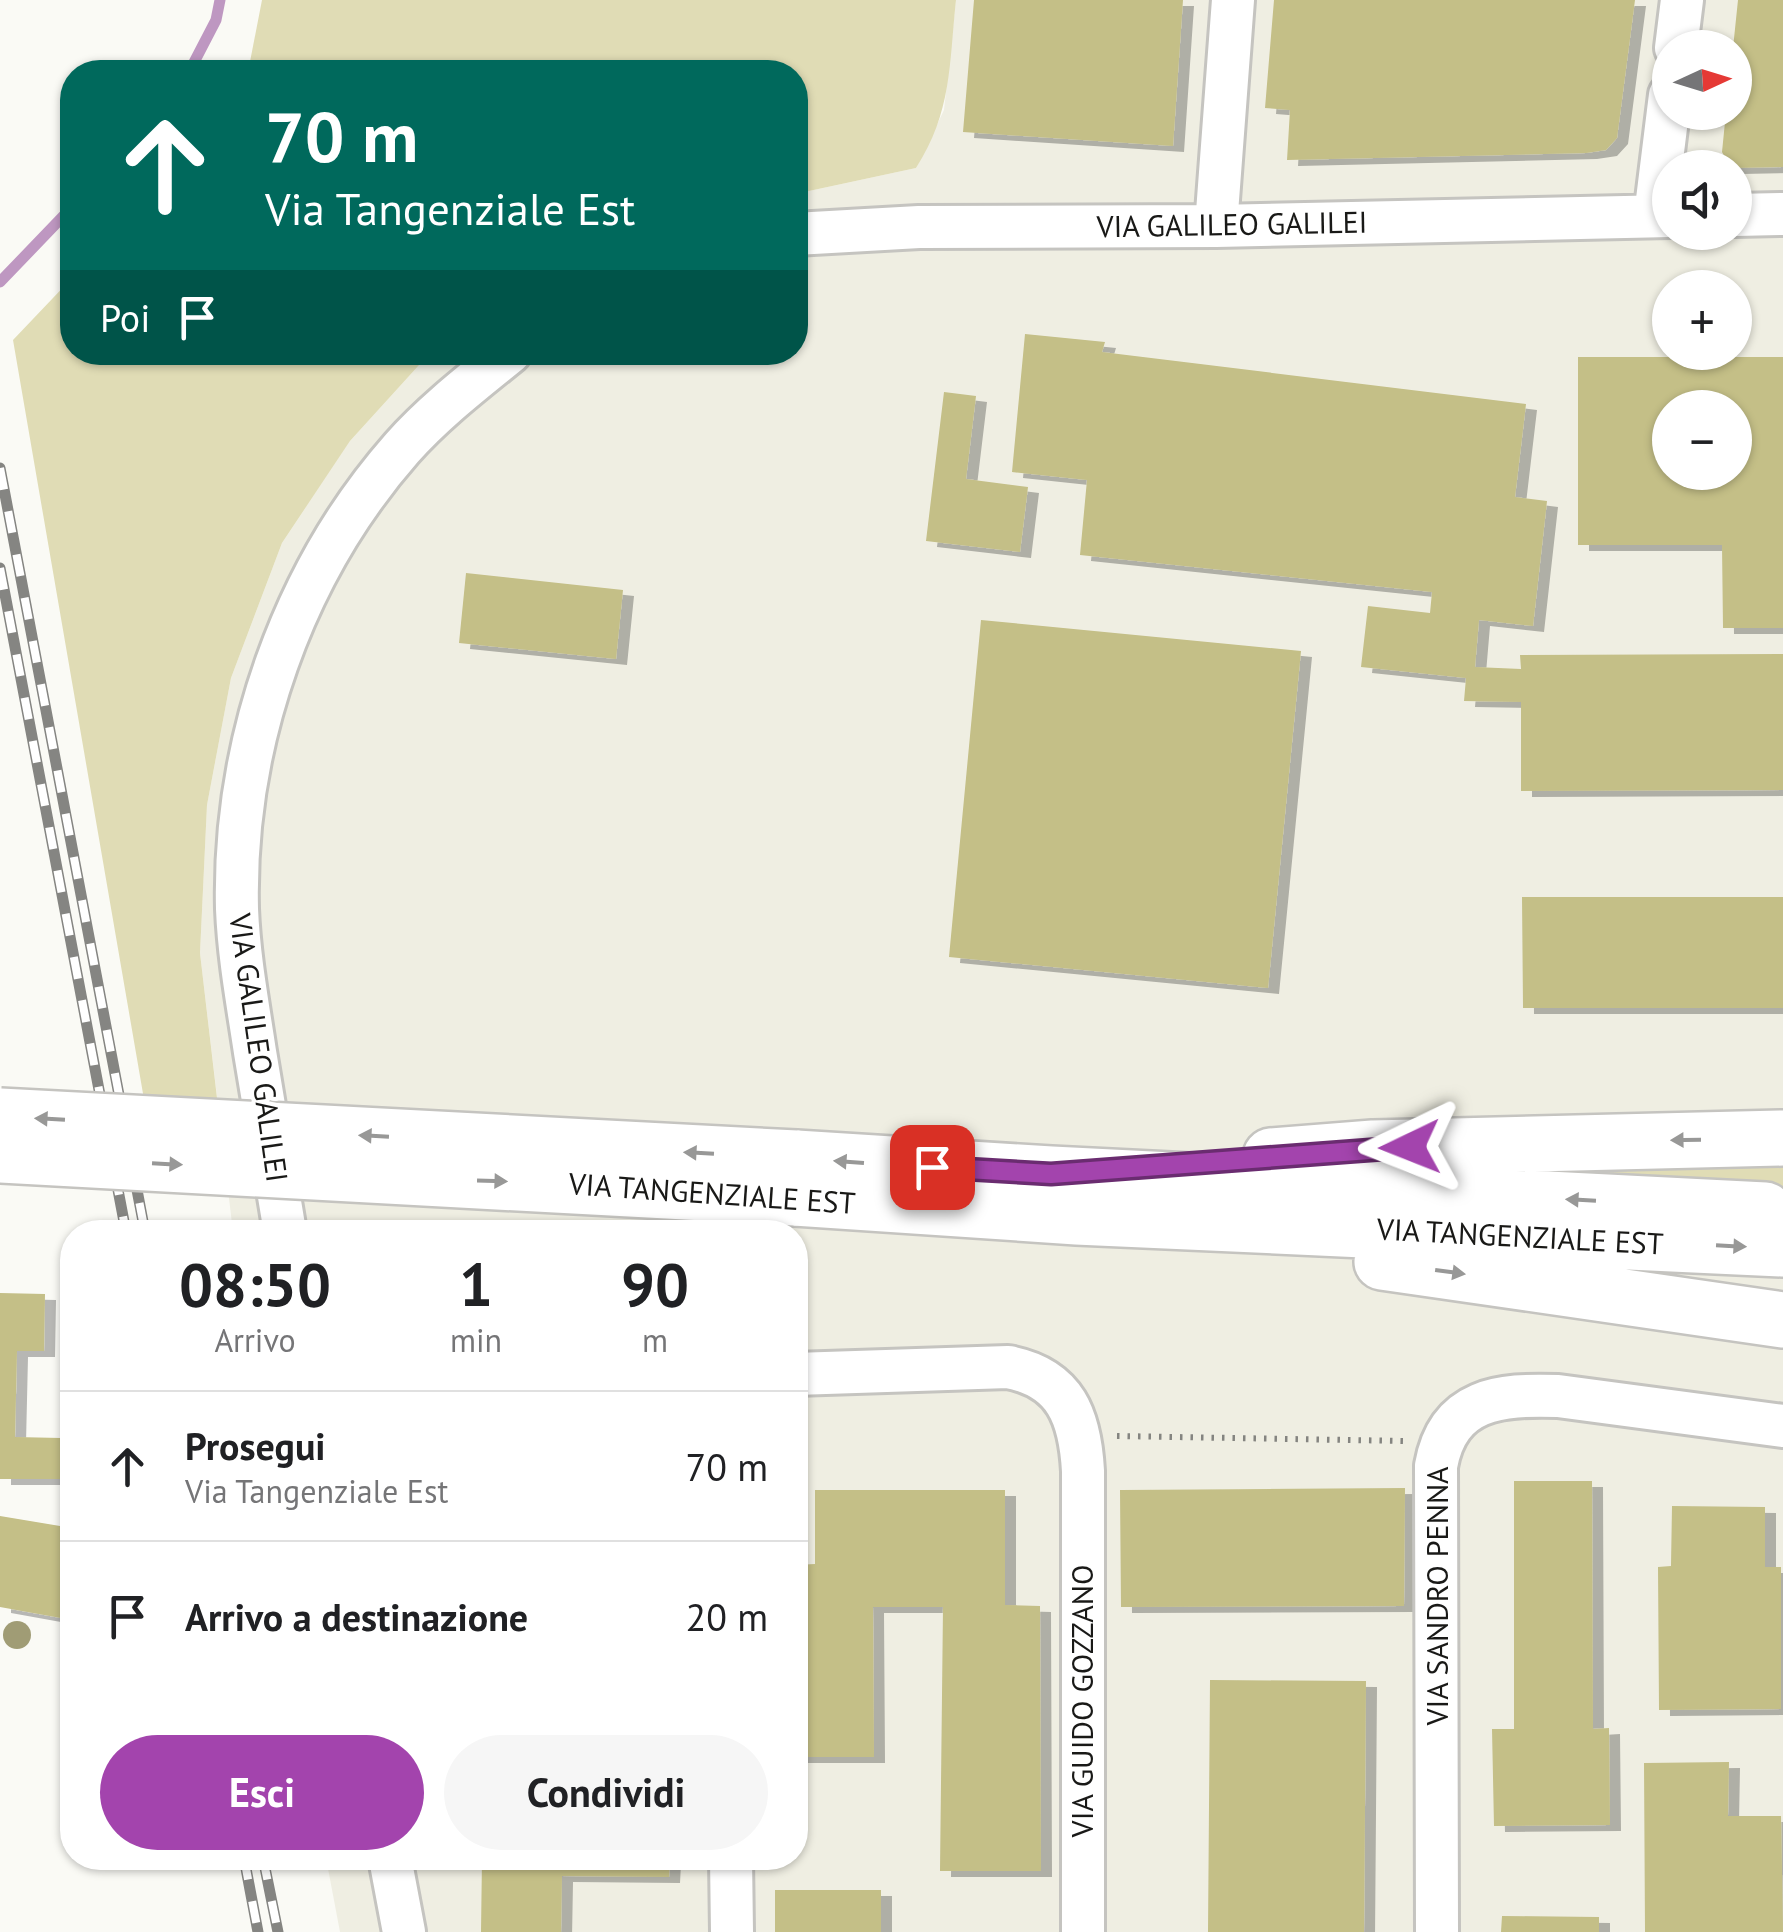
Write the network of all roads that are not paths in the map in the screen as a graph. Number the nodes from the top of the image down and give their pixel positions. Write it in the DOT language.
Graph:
graph roads {
  1 [pos="1233,0"];
  2 [pos="1682,0"];
  3 [pos="1678,30"];
  4 [pos="1752,214"];
  5 [pos="1783,214"];
  6 [pos="1652,216"];
  7 [pos="1216,226"];
  8 [pos="808,233"];
  9 [pos="494,365"];
  10 [pos="0,1116"];
  11 [pos="1783,1138"];
  12 [pos="0,1155"];
  13 [pos="795,1178"];
  14 [pos="1064,1196"];
  15 [pos="1783,1210"];
  16 [pos="282,1220"];
  17 [pos="1783,1248"];
  18 [pos="1783,1320"];
  19 [pos="808,1374"];
  20 [pos="1783,1426"];
  21 [pos="392,1870"];
  22 [pos="731,1870"];
  23 [pos="404,1932"];
  24 [pos="732,1932"];
  25 [pos="1083,1932"];
  26 [pos="1436,1932"];
  1 -- 7 [label="street"];
  2 -- 3 [label="street"];
  4 -- 5 [label="street"];
  6 -- 7 [label="street, VIA GALILEO GALILEI"];
  7 -- 8 [label="street, VIA GALILEO GALILEI"];
  9 -- 16 [label="street, VIA GALILEO GALILEI"];
  13 -- 10 [label="main road, VIA TANGENZIALE EST, one-way, bridge"];
  11 -- 14 [label="main road, one-way"];
  12 -- 13 [label="main road, VIA TANGENZIALE EST, one-way, bridge"];
  13 -- 14 [label="main road, VIA TANGENZIALE EST"];
  15 -- 14 [label="main road, VIA TANGENZIALE EST, one-way"];
  14 -- 17 [label="main road, VIA TANGENZIALE EST, one-way"];
  14 -- 18 [label="main road, one-way"];
  19 -- 25 [label="street, VIA GUIDO GOZZANO"];
  20 -- 26 [label="street, VIA SANDRO PENNA"];
  21 -- 23 [label="street"];
  22 -- 24 [label="street"];
}
